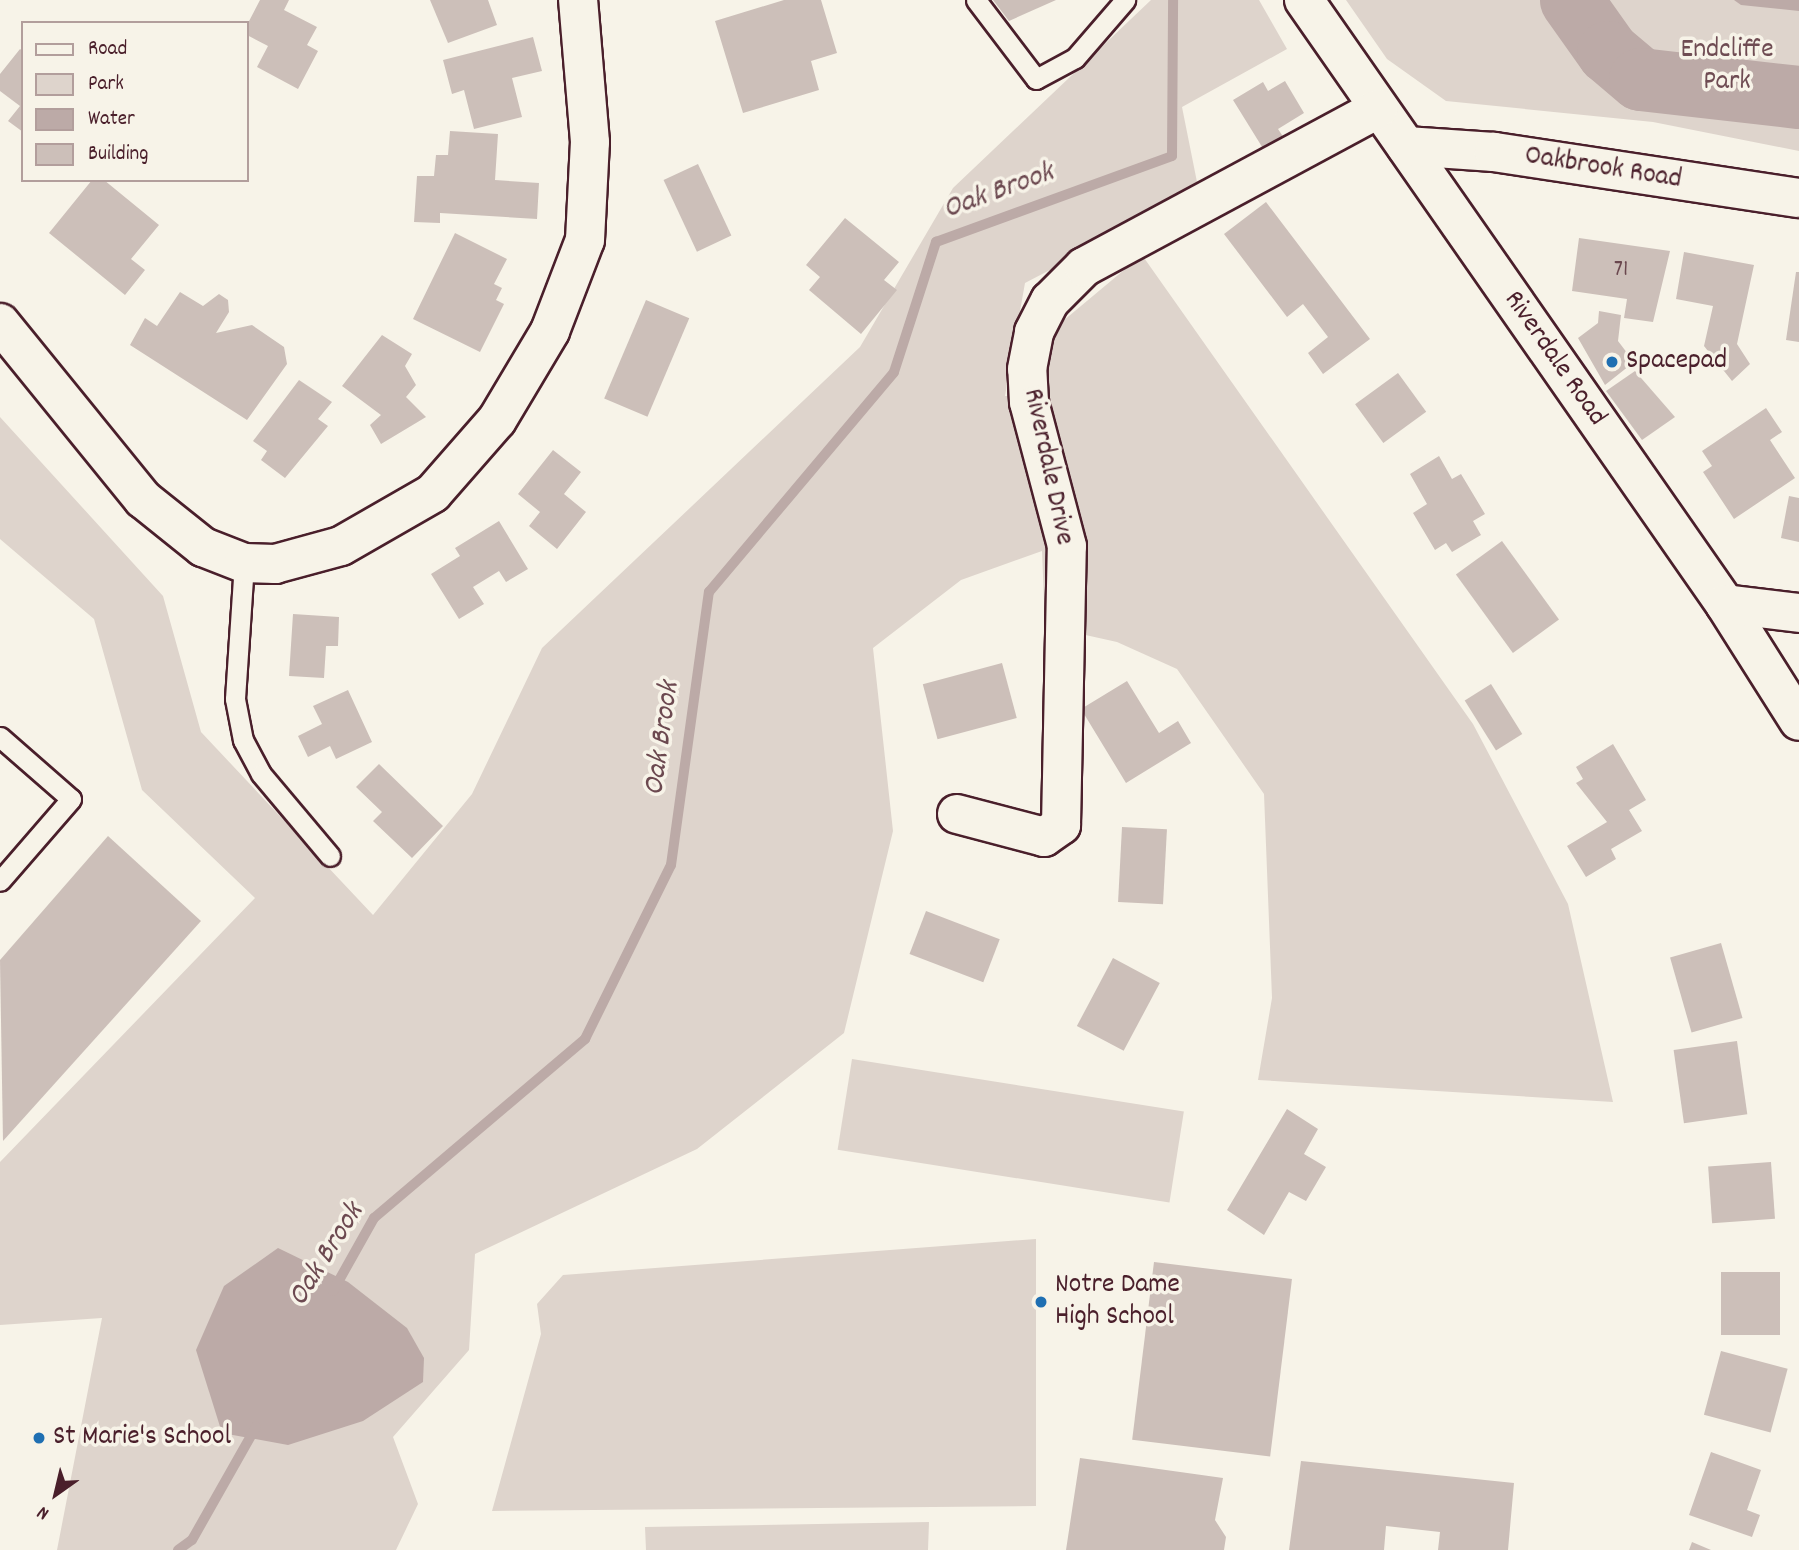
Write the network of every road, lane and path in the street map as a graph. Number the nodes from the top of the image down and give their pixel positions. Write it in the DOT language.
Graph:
graph roads {
  1 [pos="578,0"];
  2 [pos="976,0"];
  3 [pos="1125,0"];
  4 [pos="1304,0"];
  5 [pos="1378,109"];
  6 [pos="1406,146"];
  7 [pos="1799,198"];
  8 [pos="0,323"];
  9 [pos="244,563"];
  10 [pos="1725,604"];
  11 [pos="1799,613"];
  12 [pos="1799,721"];
  13 [pos="0,737"];
  14 [pos="957,814"];
  15 [pos="330,856"];
  16 [pos="0,881"];
  1 -- 9 [label="street"];
  2 -- 3 [label="lane"];
  4 -- 5 [label="street, Riverdale Road"];
  5 -- 6 [label="street, Riverdale Road"];
  5 -- 14 [label="street, Riverdale Drive"];
  6 -- 7 [label="street, Oakbrook Road"];
  6 -- 10 [label="street, Riverdale Road"];
  8 -- 9 [label="street"];
  9 -- 15 [label="lane"];
  10 -- 11 [label="street"];
  10 -- 12 [label="street, Riverdale Road"];
  13 -- 16 [label="lane"];
}
